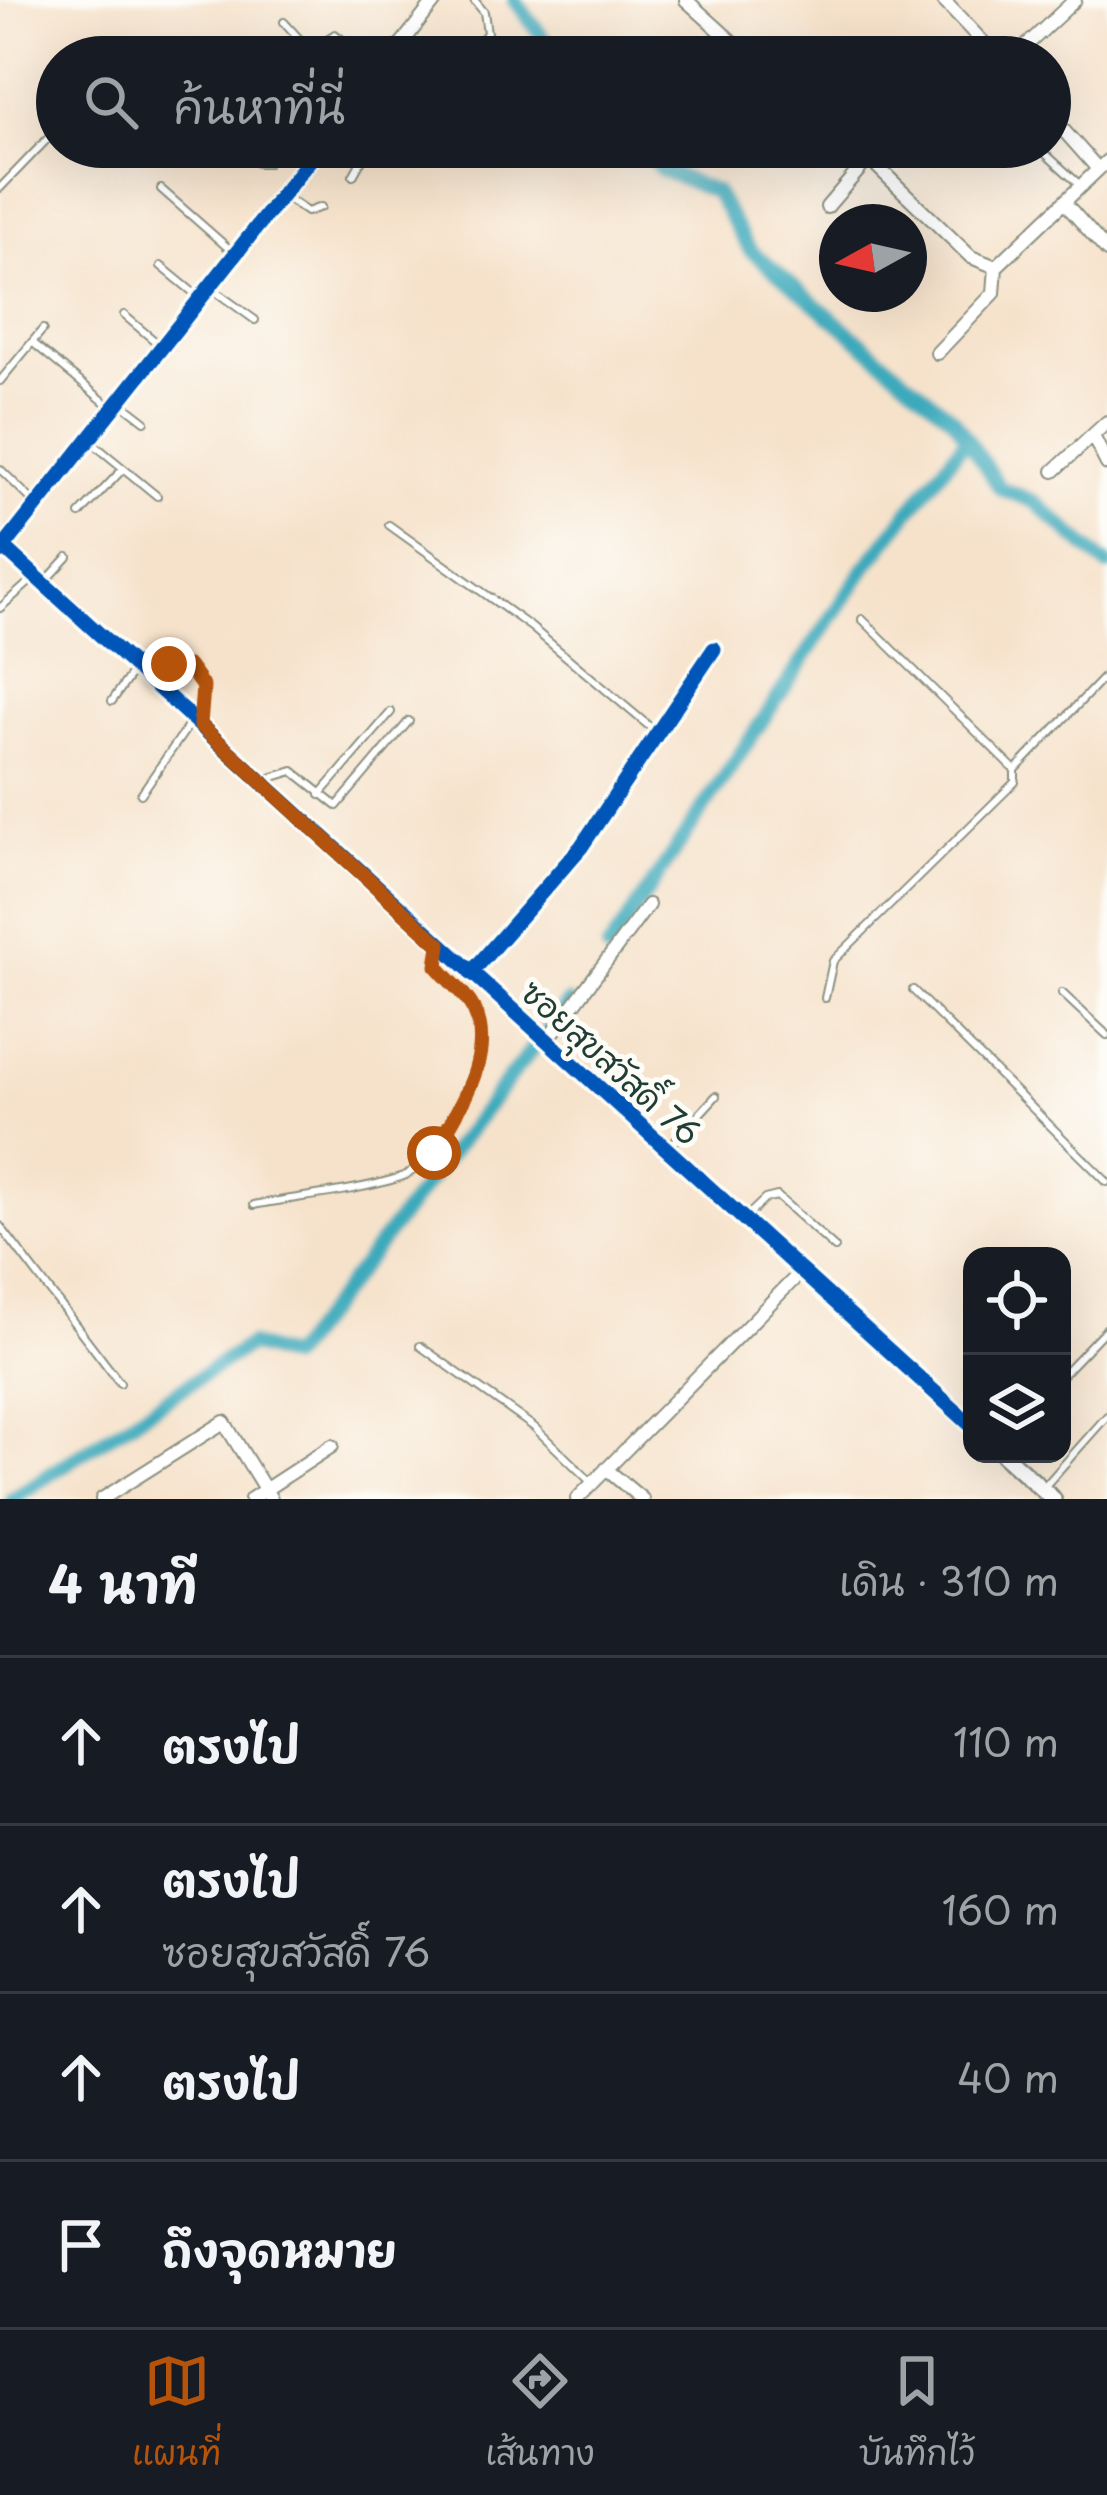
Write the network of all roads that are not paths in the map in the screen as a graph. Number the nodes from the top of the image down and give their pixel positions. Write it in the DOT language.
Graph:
graph roads {
  1 [pos="436,0"];
  2 [pos="474,0"];
  3 [pos="686,0"];
  4 [pos="944,0"];
  5 [pos="1075,0"];
  6 [pos="284,22"];
  7 [pos="297,36"];
  8 [pos="408,36"];
  9 [pos="484,36"];
  10 [pos="726,36"];
  11 [pos="977,36"];
  12 [pos="1036,36"];
  13 [pos="1071,135"];
  14 [pos="36,151"];
  15 [pos="1103,165"];
  16 [pos="303,168"];
  17 [pos="357,168"];
  18 [pos="860,168"];
  19 [pos="879,168"];
  20 [pos="1061,168"];
  21 [pos="353,176"];
  22 [pos="1080,185"];
  23 [pos="0,188"];
  24 [pos="161,189"];
  25 [pos="282,195"];
  26 [pos="1064,202"];
  27 [pos="829,204"];
  28 [pos="321,207"];
  29 [pos="1107,251"];
  30 [pos="235,254"];
  31 [pos="161,266"];
  32 [pos="996,267"];
  33 [pos="205,292"];
  34 [pos="124,315"];
  35 [pos="255,320"];
  36 [pos="43,329"];
  37 [pos="32,342"];
  38 [pos="162,347"];
  39 [pos="937,352"];
  40 [pos="0,381"];
  41 [pos="116,405"];
  42 [pos="145,421"];
  43 [pos="1107,422"];
  44 [pos="1093,436"];
  45 [pos="89,440"];
  46 [pos="1107,464"];
  47 [pos="124,468"];
  48 [pos="0,469"];
  49 [pos="1054,472"];
  50 [pos="157,496"];
  51 [pos="38,505"];
  52 [pos="80,514"];
  53 [pos="389,525"];
  54 [pos="1,548"];
  55 [pos="68,557"];
  56 [pos="40,580"];
  57 [pos="0,608"];
  58 [pos="862,619"];
  59 [pos="714,649"];
  60 [pos="142,673"];
  61 [pos="1107,674"];
  62 [pos="112,701"];
  63 [pos="392,712"];
  64 [pos="410,721"];
  65 [pos="196,722"];
  66 [pos="658,734"];
  67 [pos="1015,770"];
  68 [pos="261,782"];
  69 [pos="141,794"];
  70 [pos="320,795"];
  71 [pos="648,905"];
  72 [pos="440,945"];
  73 [pos="470,973"];
  74 [pos="913,990"];
  75 [pos="1062,993"];
  76 [pos="824,998"];
  77 [pos="1107,1035"];
  78 [pos="545,1041"];
  79 [pos="716,1096"];
  80 [pos="666,1151"];
  81 [pos="1107,1182"];
  82 [pos="254,1205"];
  83 [pos="742,1221"];
  84 [pos="0,1226"];
  85 [pos="835,1248"];
  86 [pos="800,1273"];
  87 [pos="1107,1328"];
  88 [pos="420,1346"];
  89 [pos="1071,1366"];
  90 [pos="120,1383"];
  91 [pos="1107,1416"];
  92 [pos="963,1418"];
  93 [pos="332,1446"];
  94 [pos="1013,1463"];
  95 [pos="606,1469"];
  96 [pos="593,1484"];
  97 [pos="1048,1494"];
  98 [pos="268,1495"];
  99 [pos="101,1499"];
  100 [pos="251,1499"];
  101 [pos="577,1499"];
  102 [pos="642,1499"];
  1 -- 8 [label="street"];
  2 -- 9 [label="lane"];
  3 -- 10 [label="street"];
  4 -- 11 [label="street"];
  5 -- 12 [label="street"];
  6 -- 7 [label="lane"];
  13 -- 15 [label="street"];
  14 -- 23 [label="lane"];
  15 -- 22 [label="street"];
  16 -- 25 [label="street"];
  17 -- 21 [label="lane"];
  18 -- 27 [label="street"];
  19 -- 32 [label="street"];
  20 -- 22 [label="lane"];
  22 -- 26 [label="street"];
  24 -- 30 [label="lane"];
  25 -- 28 [label="lane"];
  25 -- 30 [label="street"];
  26 -- 29 [label="street"];
  26 -- 32 [label="street"];
  30 -- 33 [label="street"];
  31 -- 33 [label="lane"];
  32 -- 39 [label="street"];
  33 -- 35 [label="lane"];
  33 -- 38 [label="street"];
  34 -- 38 [label="lane"];
  36 -- 37 [label="lane"];
  37 -- 40 [label="lane"];
  37 -- 41 [label="lane"];
  38 -- 41 [label="street"];
  41 -- 42 [label="lane"];
  41 -- 45 [label="street"];
  43 -- 44 [label="street"];
  44 -- 46 [label="street"];
  44 -- 49 [label="street"];
  45 -- 47 [label="lane"];
  45 -- 51 [label="street"];
  47 -- 50 [label="lane"];
  47 -- 52 [label="lane"];
  48 -- 51 [label="lane"];
  51 -- 54 [label="street"];
  53 -- 66 [label="lane"];
  54 -- 56 [label="street, ซอยสุขสวัสดิ์ 76"];
  55 -- 56 [label="lane"];
  56 -- 57 [label="lane"];
  56 -- 60 [label="street, ซอยสุขสวัสดิ์ 76"];
  58 -- 67 [label="lane"];
  59 -- 66 [label="street"];
  60 -- 62 [label="lane"];
  60 -- 65 [label="street, ซอยสุขสวัสดิ์ 76"];
  60 -- 65 [label="lane"];
  61 -- 67 [label="lane"];
  63 -- 70 [label="lane"];
  64 -- 70 [label="lane"];
  65 -- 68 [label="street, ซอยสุขสวัสดิ์ 76"];
  65 -- 69 [label="lane"];
  66 -- 73 [label="street"];
  67 -- 76 [label="lane"];
  68 -- 70 [label="lane"];
  68 -- 72 [label="street, ซอยสุขสวัสดิ์ 76"];
  71 -- 78 [label="street"];
  72 -- 73 [label="street, ซอยสุขสวัสดิ์ 76"];
  72 -- 82 [label="lane"];
  73 -- 78 [label="street, ซอยสุขสวัสดิ์ 76"];
  74 -- 81 [label="lane"];
  75 -- 77 [label="lane"];
  78 -- 80 [label="street, ซอยสุขสวัสดิ์ 76"];
  79 -- 80 [label="lane"];
  80 -- 83 [label="street, ซอยสุขสวัสดิ์ 76"];
  83 -- 85 [label="lane"];
  83 -- 86 [label="street, ซอยสุขสวัสดิ์ 76"];
  84 -- 90 [label="lane"];
  86 -- 92 [label="street, ซอยสุขสวัสดิ์ 76"];
  86 -- 95 [label="street"];
  87 -- 89 [label="lane"];
  88 -- 96 [label="lane"];
  91 -- 97 [label="lane"];
  93 -- 98 [label="street"];
  94 -- 97 [label="street"];
  95 -- 96 [label="street"];
  95 -- 102 [label="street"];
  96 -- 101 [label="street"];
  98 -- 99 [label="street"];
  98 -- 100 [label="street"];
}
